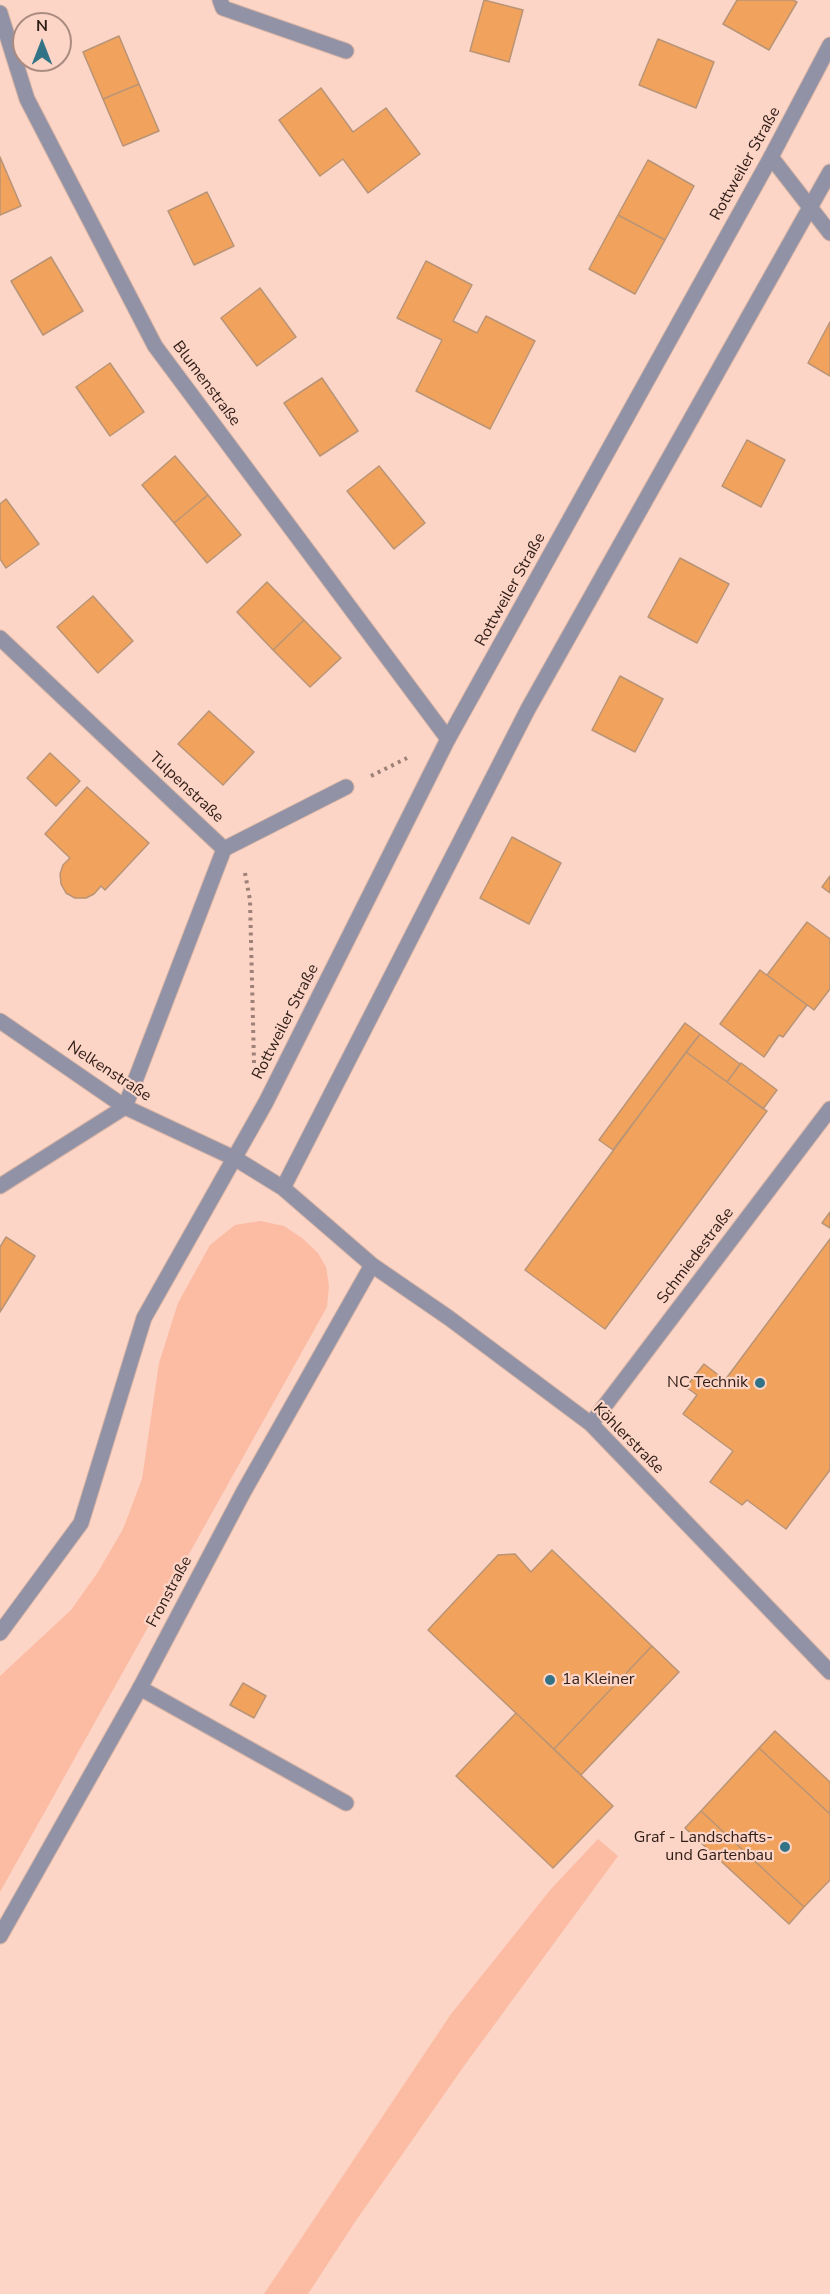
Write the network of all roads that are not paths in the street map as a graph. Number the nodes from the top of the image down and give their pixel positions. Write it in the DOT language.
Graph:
graph roads {
  1 [pos="220,0"];
  2 [pos="0,13"];
  3 [pos="830,45"];
  4 [pos="346,51"];
  5 [pos="771,157"];
  6 [pos="830,172"];
  7 [pos="810,208"];
  8 [pos="830,233"];
  9 [pos="0,638"];
  10 [pos="448,739"];
  11 [pos="346,787"];
  12 [pos="224,849"];
  13 [pos="0,1021"];
  14 [pos="125,1107"];
  15 [pos="830,1109"];
  16 [pos="236,1159"];
  17 [pos="0,1186"];
  18 [pos="283,1188"];
  19 [pos="372,1265"];
  20 [pos="591,1424"];
  21 [pos="0,1633"];
  22 [pos="830,1672"];
  23 [pos="140,1688"];
  24 [pos="346,1803"];
  25 [pos="0,1936"];
  1 -- 4 [label="street"];
  2 -- 10 [label="street, Blumenstraße"];
  3 -- 5 [label="street, Rottweiler Straße"];
  5 -- 7 [label="street"];
  5 -- 10 [label="street, Rottweiler Straße"];
  6 -- 7 [label="street"];
  7 -- 8 [label="street"];
  7 -- 18 [label="street"];
  9 -- 12 [label="street, Tulpenstraße"];
  10 -- 16 [label="street, Rottweiler Straße"];
  11 -- 12 [label="street"];
  12 -- 14 [label="street, Tulpenstraße"];
  13 -- 14 [label="street, Nelkenstraße"];
  14 -- 16 [label="street, Nelkenstraße"];
  14 -- 17 [label="street"];
  15 -- 20 [label="street, Schmiedestraße"];
  16 -- 18 [label="street"];
  16 -- 21 [label="street, Rottweiler Straße"];
  18 -- 19 [label="street"];
  19 -- 20 [label="street, Köhlerstraße"];
  19 -- 23 [label="street, Fronstraße"];
  20 -- 22 [label="street, Köhlerstraße"];
  23 -- 24 [label="street"];
  23 -- 25 [label="street, Fronstraße"];
}
